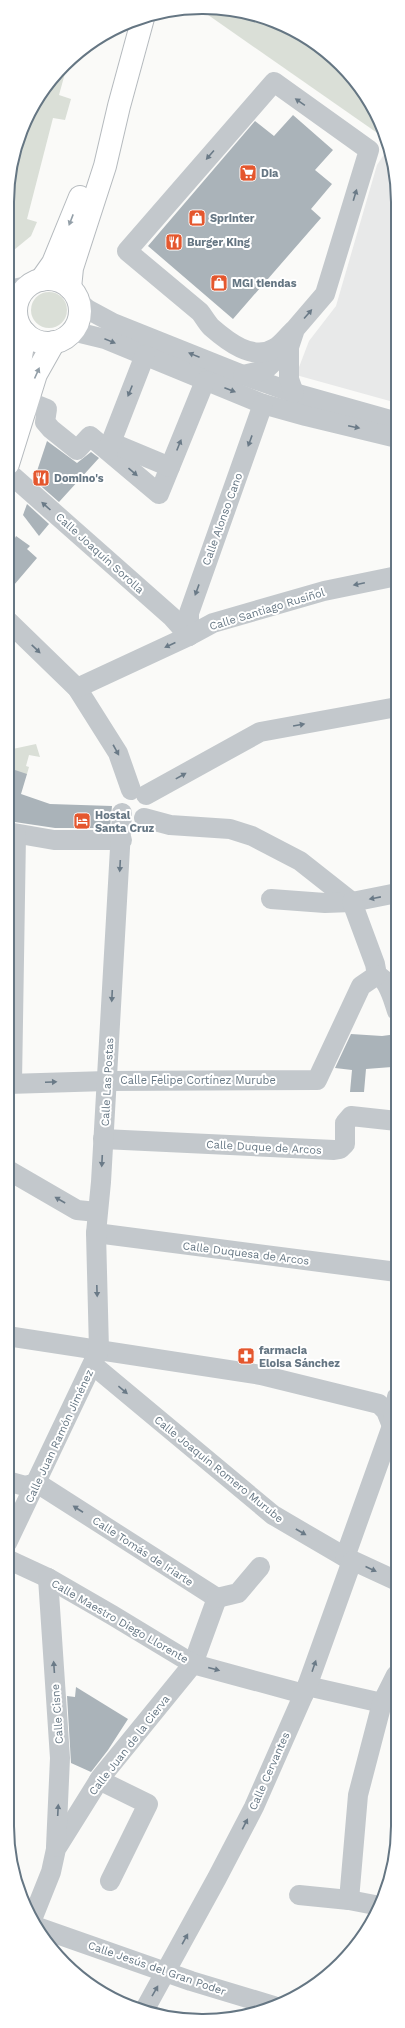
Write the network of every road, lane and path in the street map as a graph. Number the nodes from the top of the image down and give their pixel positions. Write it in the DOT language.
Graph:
graph roads {
  1 [pos="141,24"];
  2 [pos="118,106"];
  3 [pos="26,285"];
  4 [pos="74,295"];
  5 [pos="17,321"];
  6 [pos="63,336"];
  7 [pos="292,338"];
  8 [pos="238,346"];
  9 [pos="145,355"];
  10 [pos="218,365"];
  11 [pos="243,375"];
  12 [pos="205,381"];
  13 [pos="14,386"];
  14 [pos="294,393"];
  15 [pos="263,404"];
  16 [pos="37,405"];
  17 [pos="391,420"];
  18 [pos="391,437"];
  19 [pos="14,445"];
  20 [pos="109,446"];
  21 [pos="170,467"];
  22 [pos="14,477"];
  23 [pos="391,577"];
  24 [pos="14,627"];
  25 [pos="189,636"];
  26 [pos="77,688"];
  27 [pos="391,708"];
  28 [pos="139,793"];
  29 [pos="122,813"];
  30 [pos="144,818"];
  31 [pos="14,834"];
  32 [pos="122,840"];
  33 [pos="391,894"];
  34 [pos="271,899"];
  35 [pos="352,902"];
  36 [pos="377,975"];
  37 [pos="391,996"];
  38 [pos="107,1080"];
  39 [pos="14,1084"];
  40 [pos="391,1120"];
  41 [pos="103,1139"];
  42 [pos="14,1173"];
  43 [pos="97,1212"];
  44 [pos="96,1233"];
  45 [pos="391,1271"];
  46 [pos="14,1338"];
  47 [pos="96,1358"];
  48 [pos="391,1421"];
  49 [pos="391,1436"];
  50 [pos="14,1483"];
  51 [pos="37,1483"];
  52 [pos="14,1529"];
  53 [pos="349,1559"];
  54 [pos="14,1562"];
  55 [pos="260,1567"];
  56 [pos="48,1578"];
  57 [pos="391,1578"];
  58 [pos="217,1598"];
  59 [pos="193,1664"];
  60 [pos="391,1685"];
  61 [pos="306,1690"];
  62 [pos="382,1703"];
  63 [pos="99,1780"];
  64 [pos="56,1849"];
  65 [pos="110,1881"];
  66 [pos="299,1896"];
  67 [pos="349,1900"];
  68 [pos="374,1905"];
  69 [pos="35,1912"];
  70 [pos="46,1930"];
  71 [pos="166,1973"];
  72 [pos="264,2004"];
  73 [pos="147,2006"];
  1 -- 2 [label="main road"];
  2 -- 3 [label="main road, one-way"];
  2 -- 4 [label="main road"];
  3 -- 4 [label="main road"];
  3 -- 5 [label="main road"];
  4 -- 6 [label="main road"];
  10 -- 4 [label="street, one-way"];
  5 -- 6 [label="main road"];
  5 -- 13 [label="main road"];
  6 -- 9 [label="street, one-way"];
  19 -- 6 [label="main road, one-way"];
  7 -- 8 [label="street"];
  7 -- 8 [label="street, one-way"];
  7 -- 11 [label="street"];
  7 -- 14 [label="street"];
  8 -- 10 [label="street"];
  9 -- 12 [label="street"];
  9 -- 20 [label="street, one-way"];
  10 -- 11 [label="street"];
  11 -- 14 [label="street"];
  12 -- 15 [label="street, one-way"];
  21 -- 12 [label="street, one-way"];
  14 -- 17 [label="street"];
  15 -- 18 [label="street, one-way"];
  15 -- 25 [label="street, Calle Alonso Cano, one-way"];
  16 -- 20 [label="street"];
  20 -- 21 [label="street"];
  20 -- 21 [label="street, one-way"];
  25 -- 22 [label="street, Calle Joaquín Sorolla, one-way"];
  23 -- 25 [label="street, Calle Santiago Rusiñol, one-way"];
  24 -- 26 [label="street, one-way"];
  25 -- 26 [label="street, Calle Santiago Rusiñol, one-way"];
  26 -- 28 [label="street, one-way"];
  28 -- 27 [label="street, one-way"];
  28 -- 29 [label="street"];
  28 -- 30 [label="street"];
  29 -- 30 [label="street"];
  29 -- 32 [label="street, Calle Las Postas"];
  30 -- 35 [label="street"];
  31 -- 32 [label="street"];
  32 -- 38 [label="street, Calle Las Postas, one-way"];
  33 -- 35 [label="street, one-way"];
  34 -- 35 [label="street"];
  35 -- 36 [label="street"];
  36 -- 37 [label="street"];
  36 -- 38 [label="street, Calle Felipe Cortínez Murube"];
  39 -- 38 [label="street, Calle Felipe Cortínez Murube, one-way"];
  38 -- 41 [label="street, Calle Las Postas"];
  40 -- 41 [label="street, Calle Duque de Arcos"];
  41 -- 43 [label="street, Calle Las Postas, one-way"];
  43 -- 42 [label="street, one-way"];
  43 -- 44 [label="street, Calle Las Postas"];
  44 -- 45 [label="street, Calle Duquesa de Arcos"];
  44 -- 47 [label="street, Calle Las Postas, one-way"];
  46 -- 47 [label="street"];
  47 -- 48 [label="street"];
  47 -- 51 [label="street, Calle Juan Ramón Jiménez"];
  47 -- 53 [label="street, Calle Joaquín Romero Murube, one-way"];
  49 -- 53 [label="street, Calle Cervantes"];
  50 -- 51 [label="street"];
  51 -- 52 [label="street, Calle Juan Ramón Jiménez"];
  58 -- 51 [label="street, Calle Tomás de Iriarte, one-way"];
  53 -- 57 [label="street, Calle Joaquín Romero Murube, one-way"];
  61 -- 53 [label="street, Calle Cervantes, one-way"];
  54 -- 56 [label="street, Calle Maestro Diego Llorente"];
  55 -- 58 [label="street"];
  56 -- 59 [label="street, Calle Maestro Diego Llorente"];
  64 -- 56 [label="street, Calle Cisne, one-way"];
  58 -- 59 [label="street"];
  59 -- 61 [label="street, Calle Maestro Diego Llorente, one-way"];
  59 -- 63 [label="street, Calle Juan de la Cierva"];
  60 -- 62 [label="street"];
  61 -- 62 [label="street, Calle Maestro Diego Llorente"];
  71 -- 61 [label="street, Calle Cervantes, one-way"];
  62 -- 67 [label="street"];
  63 -- 64 [label="street, Calle Juan de la Cierva"];
  63 -- 65 [label="street"];
  64 -- 69 [label="street, Calle Juan de la Cierva"];
  66 -- 67 [label="street"];
  67 -- 68 [label="street"];
  70 -- 71 [label="street, Calle Jesús del Gran Poder"];
  71 -- 72 [label="street, Calle Jesús del Gran Poder"];
  73 -- 71 [label="street, Calle Cervantes, one-way"];
}
